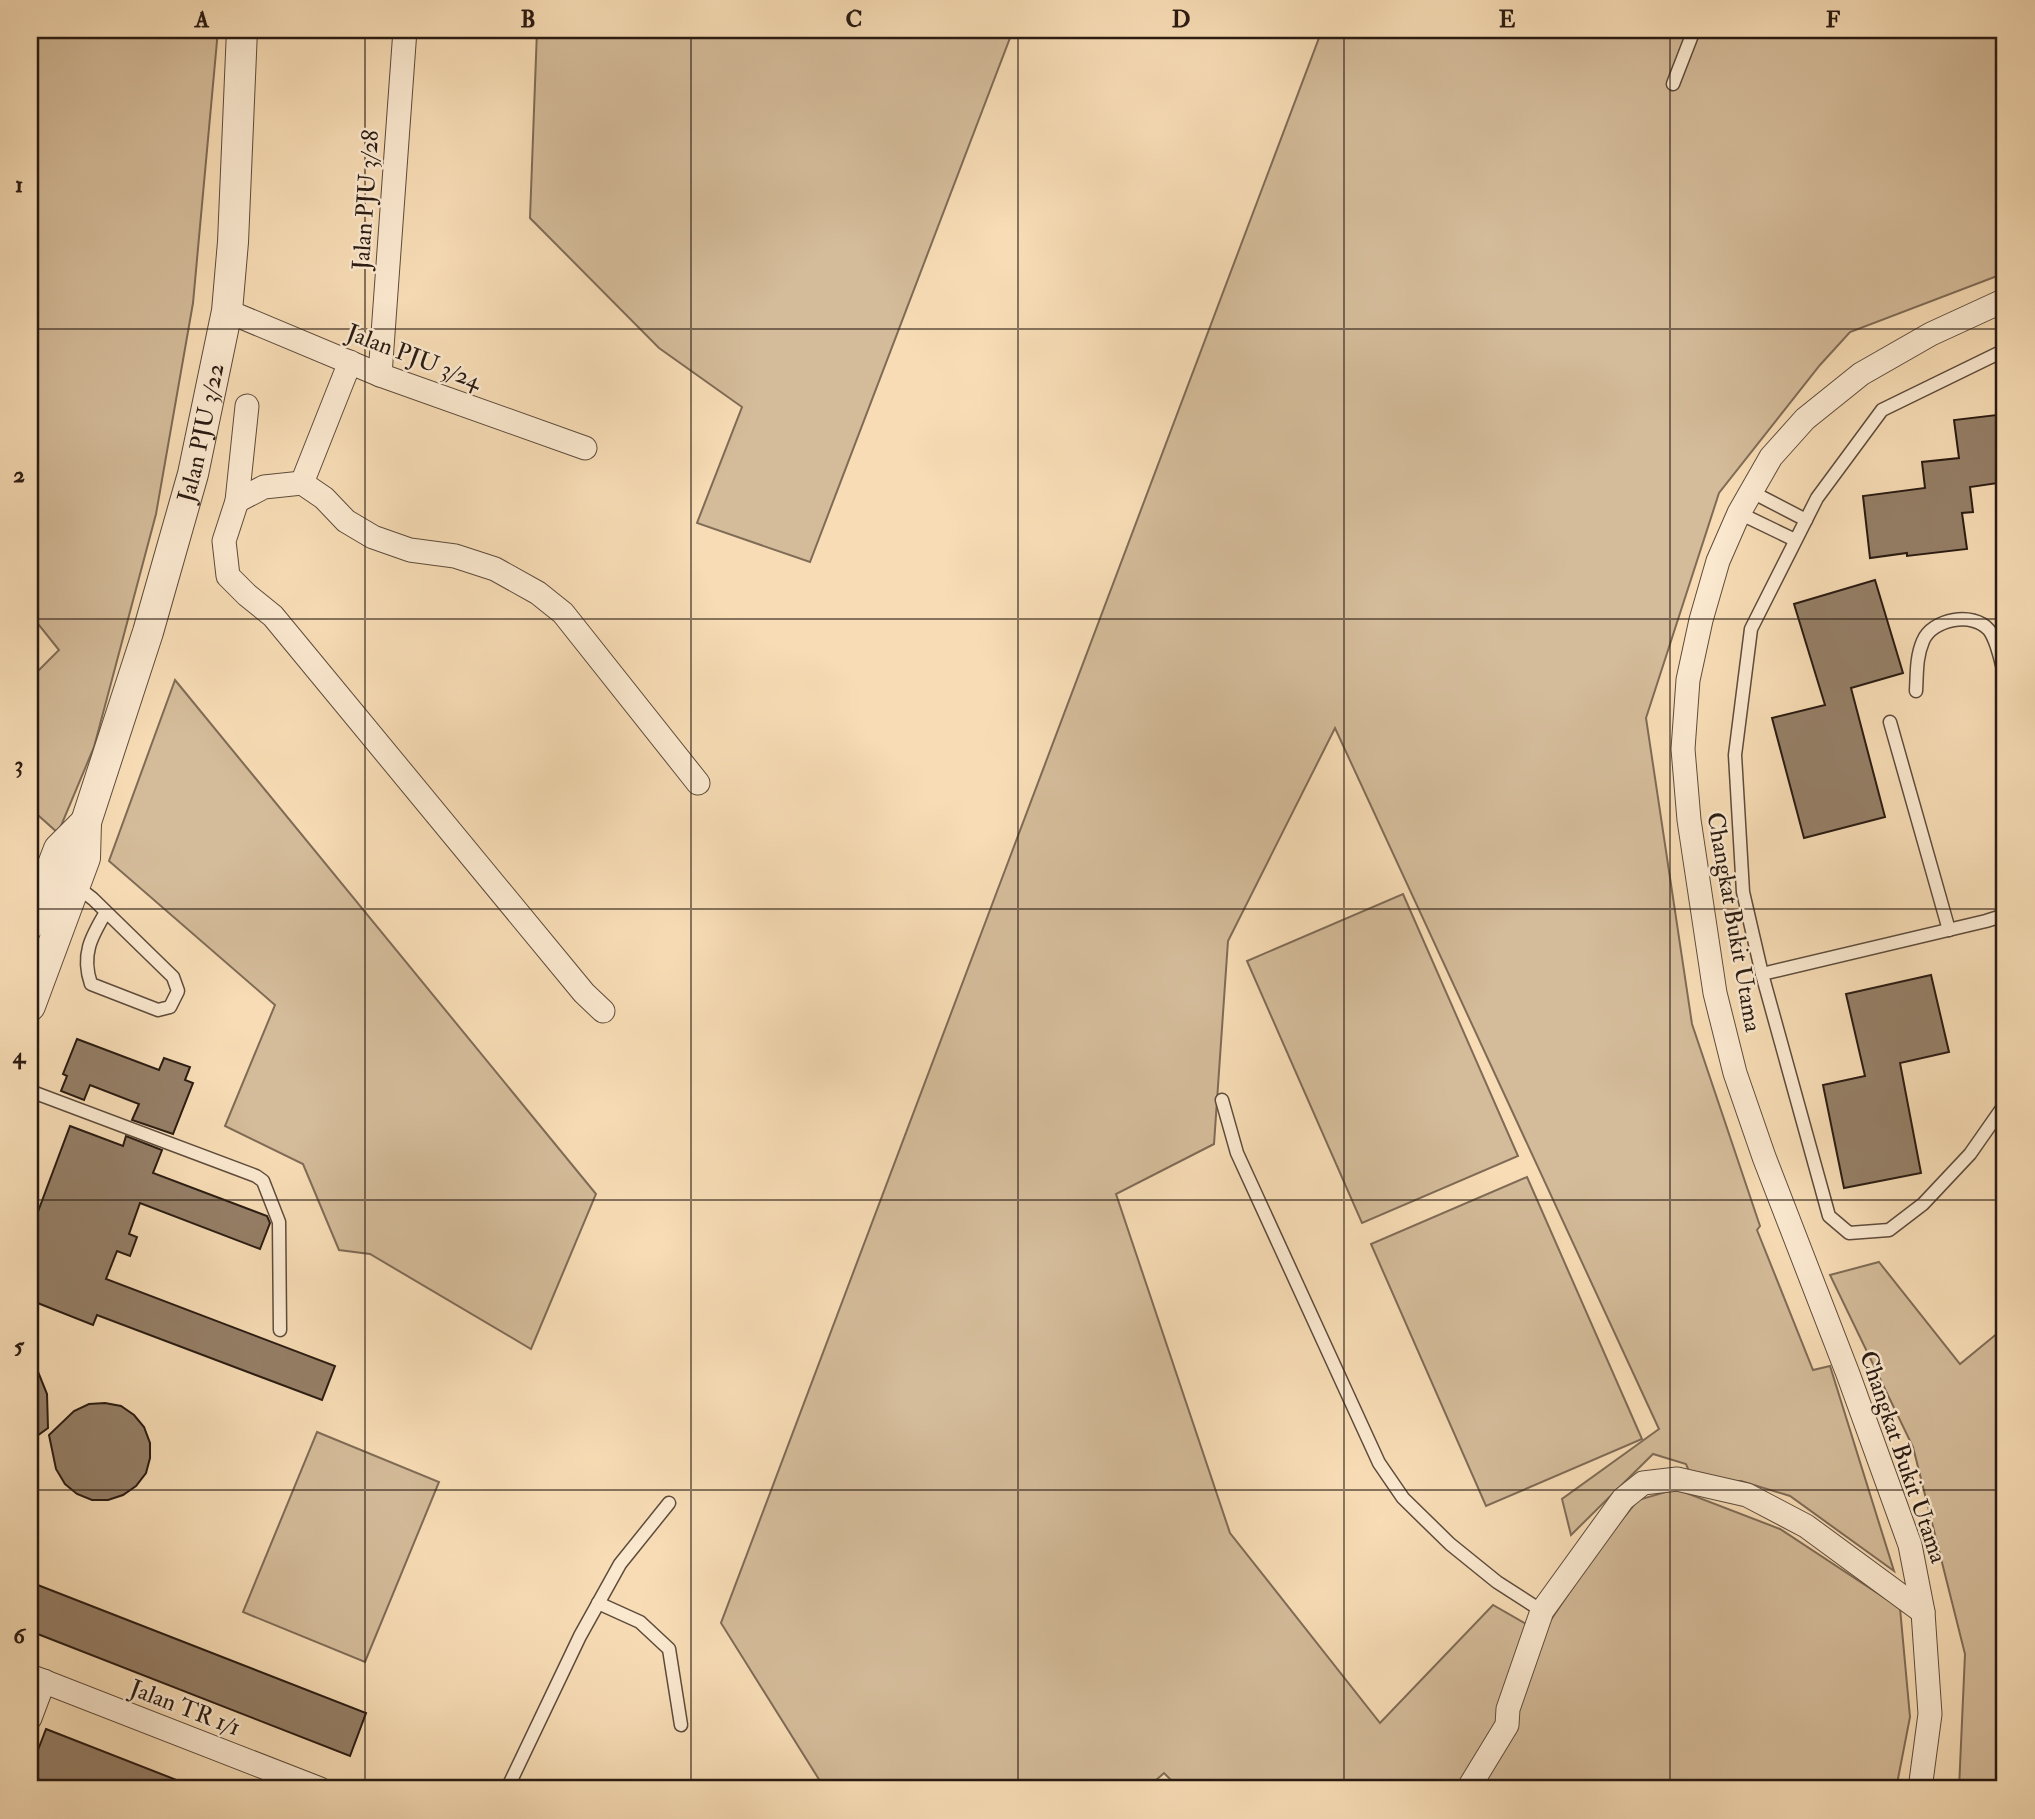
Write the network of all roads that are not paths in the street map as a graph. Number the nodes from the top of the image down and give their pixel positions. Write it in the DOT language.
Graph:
graph roads {
  1 [pos="243,30"];
  2 [pos="405,30"];
  3 [pos="1694,30"];
  4 [pos="1673,84"];
  5 [pos="2005,300"];
  6 [pos="227,311"];
  7 [pos="2005,350"];
  8 [pos="350,362"];
  9 [pos="380,374"];
  10 [pos="247,406"];
  11 [pos="585,448"];
  12 [pos="302,483"];
  13 [pos="1750,491"];
  14 [pos="237,500"];
  15 [pos="1739,513"];
  16 [pos="1806,520"];
  17 [pos="1795,540"];
  18 [pos="2005,677"];
  19 [pos="1916,691"];
  20 [pos="1890,722"];
  21 [pos="698,783"];
  22 [pos="86,822"];
  23 [pos="75,885"];
  24 [pos="106,912"];
  25 [pos="2005,915"];
  26 [pos="30,924"];
  27 [pos="1949,930"];
  28 [pos="1762,974"];
  29 [pos="31,1000"];
  30 [pos="603,1011"];
  31 [pos="30,1091"];
  32 [pos="1222,1100"];
  33 [pos="2005,1104"];
  34 [pos="280,1330"];
  35 [pos="669,1503"];
  36 [pos="598,1603"];
  37 [pos="1542,1611"];
  38 [pos="1923,1612"];
  39 [pos="37,1679"];
  40 [pos="30,1718"];
  41 [pos="681,1725"];
  42 [pos="320,1789"];
  43 [pos="507,1789"];
  44 [pos="1468,1789"];
  45 [pos="1920,1789"];
  1 -- 6 [label="street, Jalan PJU 3/22"];
  2 -- 9 [label="street, Jalan PJU 3/28"];
  3 -- 4 [label="lane"];
  5 -- 13 [label="street, Changkat Bukit Utama"];
  6 -- 8 [label="street, Jalan PJU 3/24"];
  6 -- 22 [label="street, Jalan PJU 3/22"];
  7 -- 16 [label="lane"];
  8 -- 9 [label="street, Jalan PJU 3/24"];
  8 -- 12 [label="street"];
  9 -- 11 [label="street, Jalan PJU 3/24"];
  10 -- 14 [label="street"];
  12 -- 14 [label="street"];
  12 -- 21 [label="street"];
  13 -- 15 [label="street, Changkat Bukit Utama"];
  13 -- 16 [label="lane"];
  14 -- 30 [label="street"];
  15 -- 17 [label="lane"];
  15 -- 38 [label="street, Changkat Bukit Utama"];
  16 -- 17 [label="lane"];
  17 -- 28 [label="lane"];
  18 -- 19 [label="lane"];
  20 -- 27 [label="lane"];
  22 -- 23 [label="street, Jalan PJU 3/22"];
  22 -- 26 [label="street, Jalan PJU 3/22"];
  23 -- 24 [label="lane"];
  23 -- 29 [label="street, Jalan PJU 3/22"];
  24 -- 24 [label="lane"];
  25 -- 27 [label="lane"];
  27 -- 28 [label="lane"];
  28 -- 33 [label="lane"];
  31 -- 34 [label="lane"];
  32 -- 37 [label="lane"];
  35 -- 36 [label="lane"];
  36 -- 41 [label="lane"];
  36 -- 43 [label="lane"];
  37 -- 38 [label="street"];
  37 -- 44 [label="street"];
  38 -- 45 [label="street, Changkat Bukit Utama"];
  39 -- 40 [label="street"];
  39 -- 42 [label="street, Jalan TR 1/1"];
}
